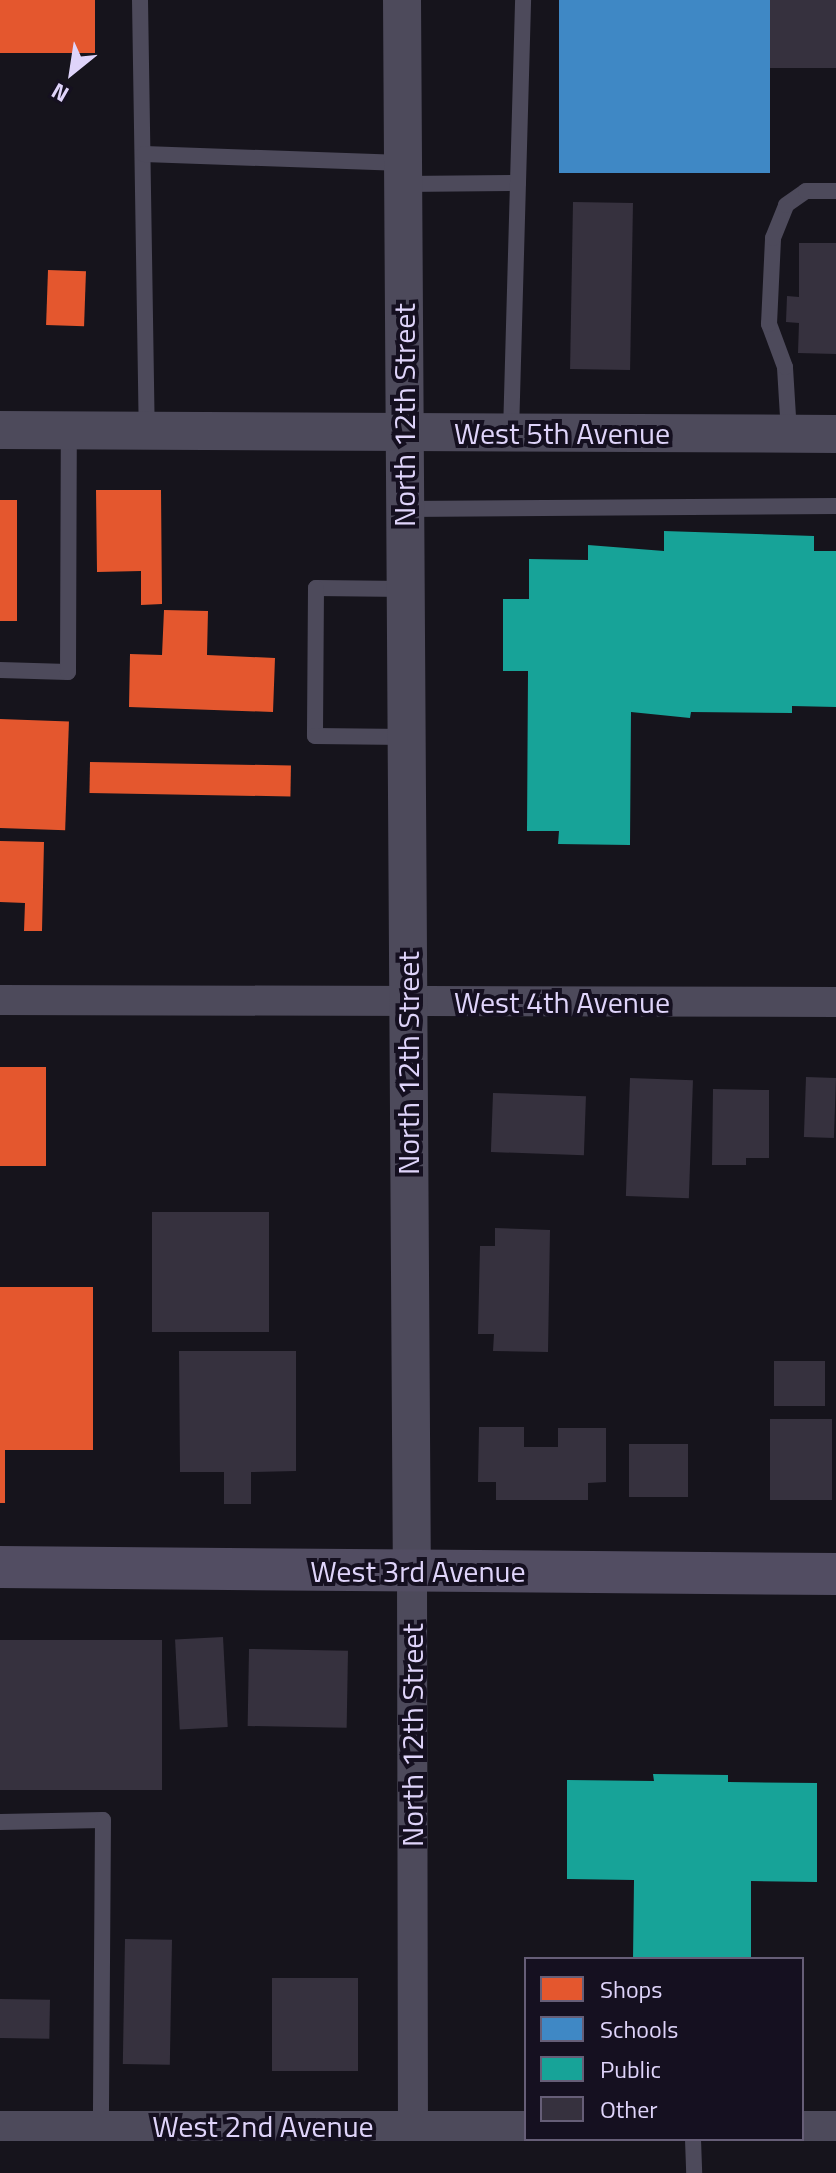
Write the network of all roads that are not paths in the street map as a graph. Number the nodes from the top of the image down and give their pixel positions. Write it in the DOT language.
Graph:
graph roads {
  1 [pos="140,0"];
  2 [pos="402,0"];
  3 [pos="523,0"];
  4 [pos="144,154"];
  5 [pos="403,174"];
  6 [pos="518,183"];
  7 [pos="836,191"];
  8 [pos="0,430"];
  9 [pos="69,431"];
  10 [pos="147,432"];
  11 [pos="404,433"];
  12 [pos="511,433"];
  13 [pos="789,433"];
  14 [pos="836,434"];
  15 [pos="836,506"];
  16 [pos="404,509"];
  17 [pos="405,589"];
  18 [pos="0,670"];
  19 [pos="405,737"];
  20 [pos="0,1000"];
  21 [pos="407,1002"];
  22 [pos="836,1002"];
  23 [pos="0,1567"];
  24 [pos="412,1571"];
  25 [pos="836,1574"];
  26 [pos="0,1822"];
  27 [pos="0,2126"];
  28 [pos="101,2126"];
  29 [pos="413,2126"];
  30 [pos="524,2126"];
  31 [pos="804,2126"];
  32 [pos="836,2126"];
  33 [pos="693,2141"];
  34 [pos="694,2173"];
  1 -- 4 [label="lane"];
  2 -- 5 [label="street, North 12th Street"];
  3 -- 6 [label="lane"];
  4 -- 5 [label="lane"];
  4 -- 10 [label="lane"];
  5 -- 6 [label="lane"];
  5 -- 11 [label="street, North 12th Street"];
  6 -- 12 [label="lane"];
  7 -- 13 [label="lane"];
  8 -- 9 [label="street, West 5th Avenue"];
  9 -- 10 [label="street, West 5th Avenue"];
  9 -- 18 [label="lane"];
  10 -- 11 [label="street, West 5th Avenue"];
  11 -- 12 [label="street, West 5th Avenue"];
  11 -- 16 [label="street, North 12th Street"];
  12 -- 13 [label="street, West 5th Avenue"];
  13 -- 14 [label="street, West 5th Avenue"];
  15 -- 16 [label="lane"];
  16 -- 17 [label="street, North 12th Street"];
  17 -- 19 [label="street, North 12th Street"];
  17 -- 19 [label="lane"];
  19 -- 21 [label="street, North 12th Street"];
  20 -- 21 [label="street, West 4th Avenue"];
  21 -- 22 [label="street, West 4th Avenue"];
  21 -- 24 [label="street, North 12th Street"];
  23 -- 24 [label="main road, West 3rd Avenue"];
  24 -- 25 [label="main road, West 3rd Avenue"];
  24 -- 29 [label="street, North 12th Street"];
  26 -- 28 [label="lane"];
  27 -- 28 [label="street, West 2nd Avenue"];
  28 -- 29 [label="street, West 2nd Avenue"];
  29 -- 30 [label="street, West 2nd Avenue"];
  31 -- 32 [label="street"];
  33 -- 34 [label="lane"];
}
